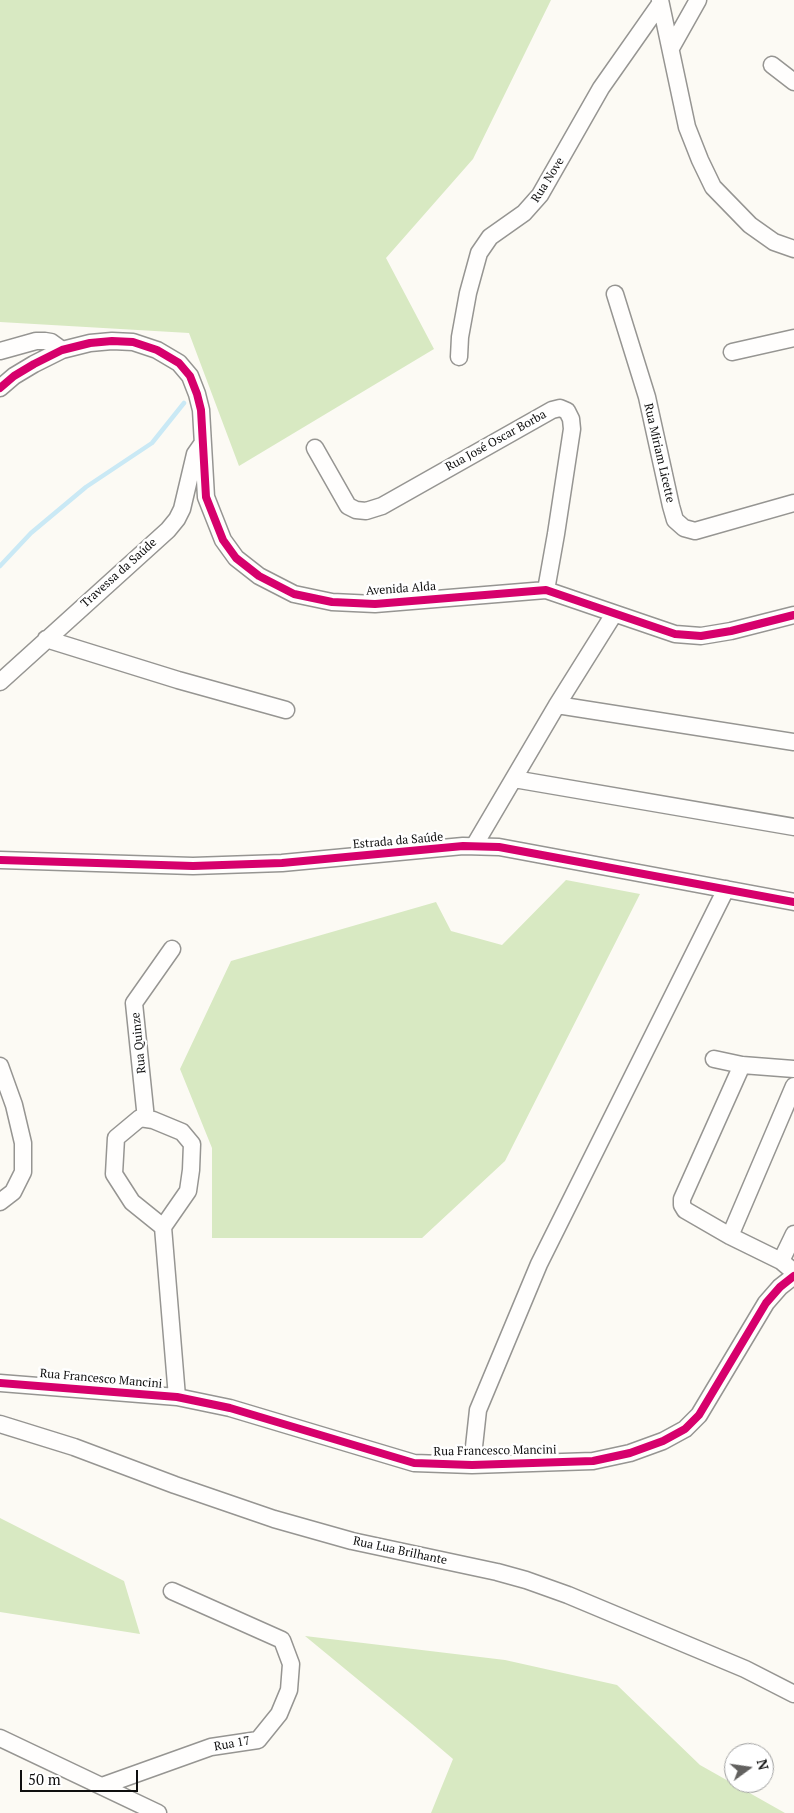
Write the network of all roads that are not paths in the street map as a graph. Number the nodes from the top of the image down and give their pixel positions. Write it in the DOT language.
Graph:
graph roads {
  1 [pos="698,0"];
  2 [pos="660,2"];
  3 [pos="671,48"];
  4 [pos="772,65"];
  5 [pos="794,82"];
  6 [pos="794,250"];
  7 [pos="615,294"];
  8 [pos="794,338"];
  9 [pos="62,350"];
  10 [pos="0,351"];
  11 [pos="732,352"];
  12 [pos="459,357"];
  13 [pos="0,388"];
  14 [pos="203,442"];
  15 [pos="315,448"];
  16 [pos="794,503"];
  17 [pos="546,590"];
  18 [pos="614,614"];
  19 [pos="794,615"];
  20 [pos="46,639"];
  21 [pos="0,682"];
  22 [pos="557,705"];
  23 [pos="286,710"];
  24 [pos="794,742"];
  25 [pos="514,779"];
  26 [pos="794,827"];
  27 [pos="474,846"];
  28 [pos="0,860"];
  29 [pos="726,889"];
  30 [pos="794,902"];
  31 [pos="172,949"];
  32 [pos="714,1059"];
  33 [pos="742,1065"];
  34 [pos="0,1066"];
  35 [pos="794,1069"];
  36 [pos="794,1086"];
  37 [pos="146,1119"];
  38 [pos="0,1202"];
  39 [pos="163,1227"];
  40 [pos="794,1234"];
  41 [pos="730,1236"];
  42 [pos="788,1267"];
  43 [pos="794,1276"];
  44 [pos="0,1383"];
  45 [pos="177,1397"];
  46 [pos="0,1424"];
  47 [pos="472,1465"];
  48 [pos="172,1591"];
  49 [pos="794,1694"];
  50 [pos="0,1738"];
  51 [pos="102,1786"];
  52 [pos="158,1813"];
  1 -- 3 [label="street"];
  2 -- 3 [label="street"];
  2 -- 12 [label="street, Rua Nove"];
  3 -- 6 [label="street"];
  4 -- 5 [label="street"];
  7 -- 16 [label="street, Rua Miriam Licette"];
  8 -- 11 [label="street"];
  9 -- 10 [label="street"];
  9 -- 13 [label="street, Avenida Alda"];
  9 -- 14 [label="street, Avenida Alda"];
  14 -- 17 [label="street, Avenida Alda"];
  14 -- 20 [label="street, Travessa da Saúde"];
  15 -- 17 [label="street, Rua José Oscar Borba"];
  17 -- 18 [label="street, Avenida Alda"];
  18 -- 19 [label="street, Avenida Alda"];
  18 -- 22 [label="street"];
  20 -- 21 [label="street, Travessa da Saúde"];
  20 -- 23 [label="street"];
  22 -- 24 [label="street"];
  22 -- 25 [label="street"];
  25 -- 26 [label="street"];
  25 -- 27 [label="street"];
  27 -- 28 [label="street, Estrada da Saúde"];
  27 -- 29 [label="street, Estrada da Saúde"];
  29 -- 30 [label="street, Estrada da Saúde"];
  29 -- 47 [label="street"];
  31 -- 37 [label="street, Rua Quinze"];
  32 -- 33 [label="street"];
  33 -- 35 [label="street"];
  33 -- 41 [label="street"];
  34 -- 38 [label="street"];
  36 -- 41 [label="street"];
  37 -- 39 [label="street"];
  37 -- 39 [label="street"];
  39 -- 45 [label="street"];
  40 -- 42 [label="street"];
  41 -- 42 [label="street"];
  43 -- 47 [label="street, Rua Francesco Mancini"];
  44 -- 45 [label="street, Rua Francesco Mancini"];
  45 -- 47 [label="street, Rua Francesco Mancini"];
  46 -- 49 [label="street, Rua Lua Brilhante"];
  48 -- 51 [label="street, Rua 17"];
  50 -- 51 [label="street"];
  51 -- 52 [label="street"];
}
